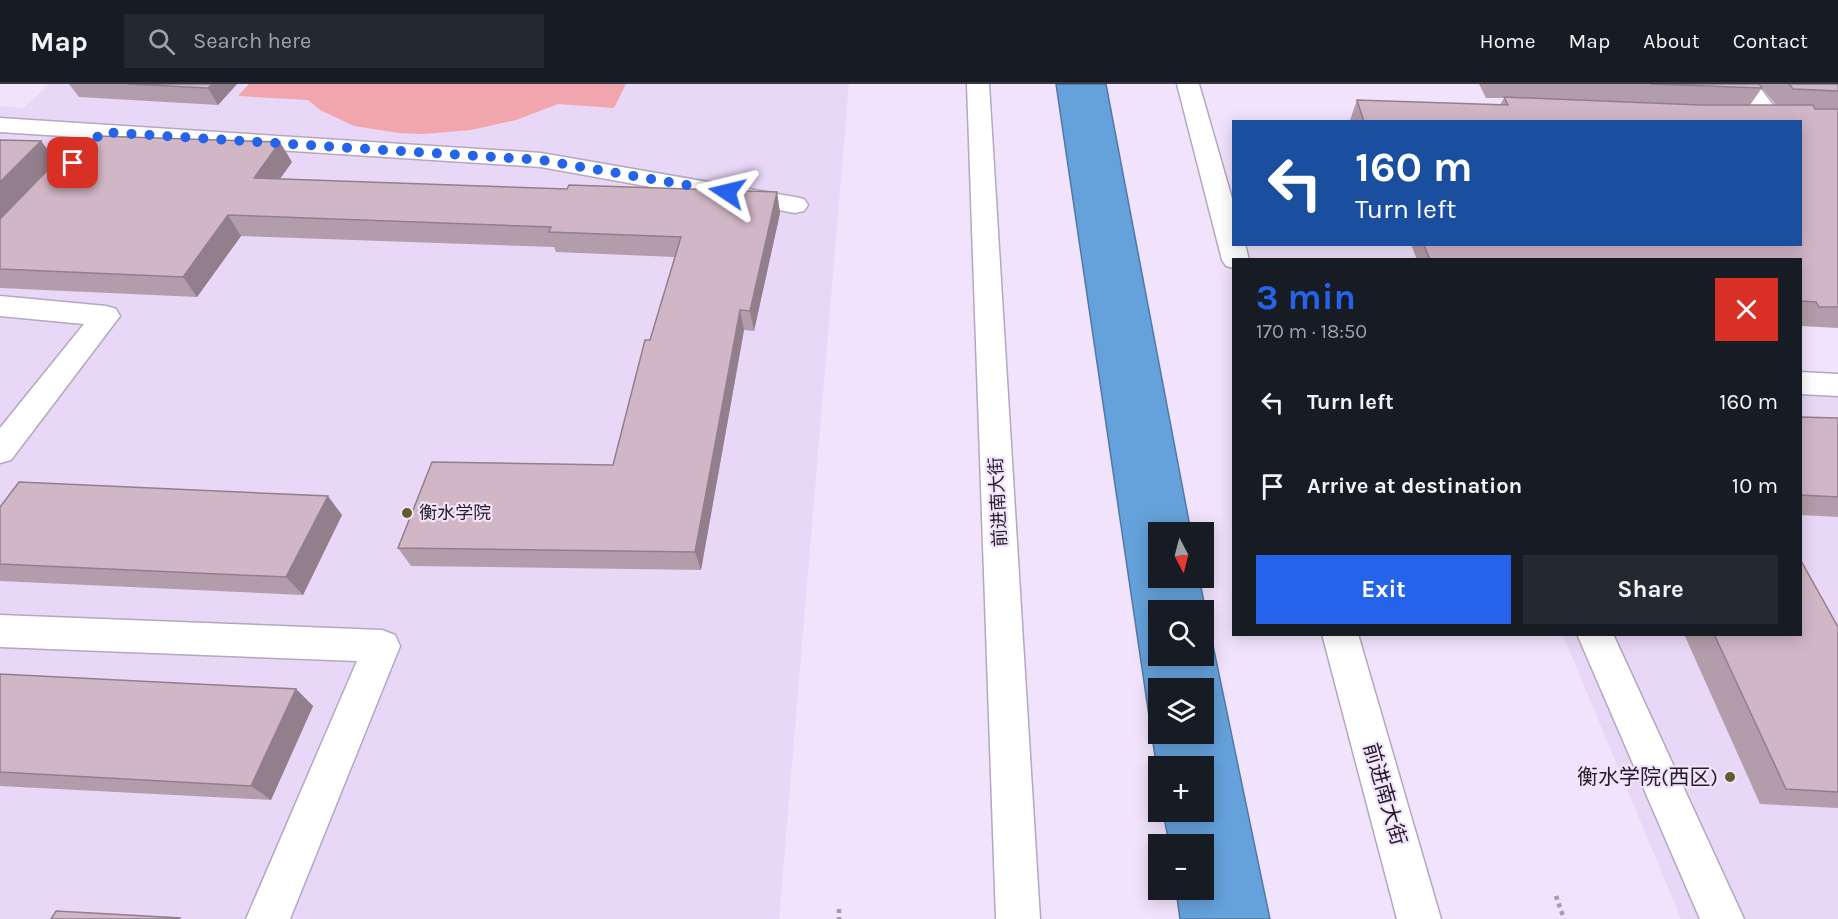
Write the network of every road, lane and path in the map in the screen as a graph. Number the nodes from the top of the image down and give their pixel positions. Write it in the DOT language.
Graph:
graph roads {
  1 [pos="978,84"];
  2 [pos="1188,84"];
  3 [pos="1745,84"];
  4 [pos="1747,117"];
  5 [pos="0,125"];
  6 [pos="102,132"];
  7 [pos="78,157"];
  8 [pos="795,205"];
  9 [pos="1232,245"];
  10 [pos="0,306"];
  11 [pos="1802,384"];
  12 [pos="1802,384"];
  13 [pos="1838,385"];
  14 [pos="1838,397"];
  15 [pos="0,451"];
  16 [pos="0,631"];
  17 [pos="1341,636"];
  18 [pos="1596,636"];
  19 [pos="1556,896"];
  20 [pos="839,909"];
  21 [pos="267,919"];
  22 [pos="839,919"];
  23 [pos="1018,919"];
  24 [pos="1419,919"];
  25 [pos="1564,919"];
  26 [pos="1722,919"];
  1 -- 23 [label="main road, 前进南大街"];
  2 -- 9 [label="main road"];
  3 -- 4 [label="main road"];
  5 -- 6 [label="main road"];
  6 -- 7 [label="main road"];
  6 -- 8 [label="main road"];
  10 -- 15 [label="main road"];
  11 -- 13 [label="main road"];
  12 -- 14 [label="main road"];
  16 -- 21 [label="main road"];
  17 -- 24 [label="main road, 前进南大街"];
  18 -- 26 [label="main road"];
  19 -- 25 [label="path"];
  20 -- 22 [label="path"];
}
